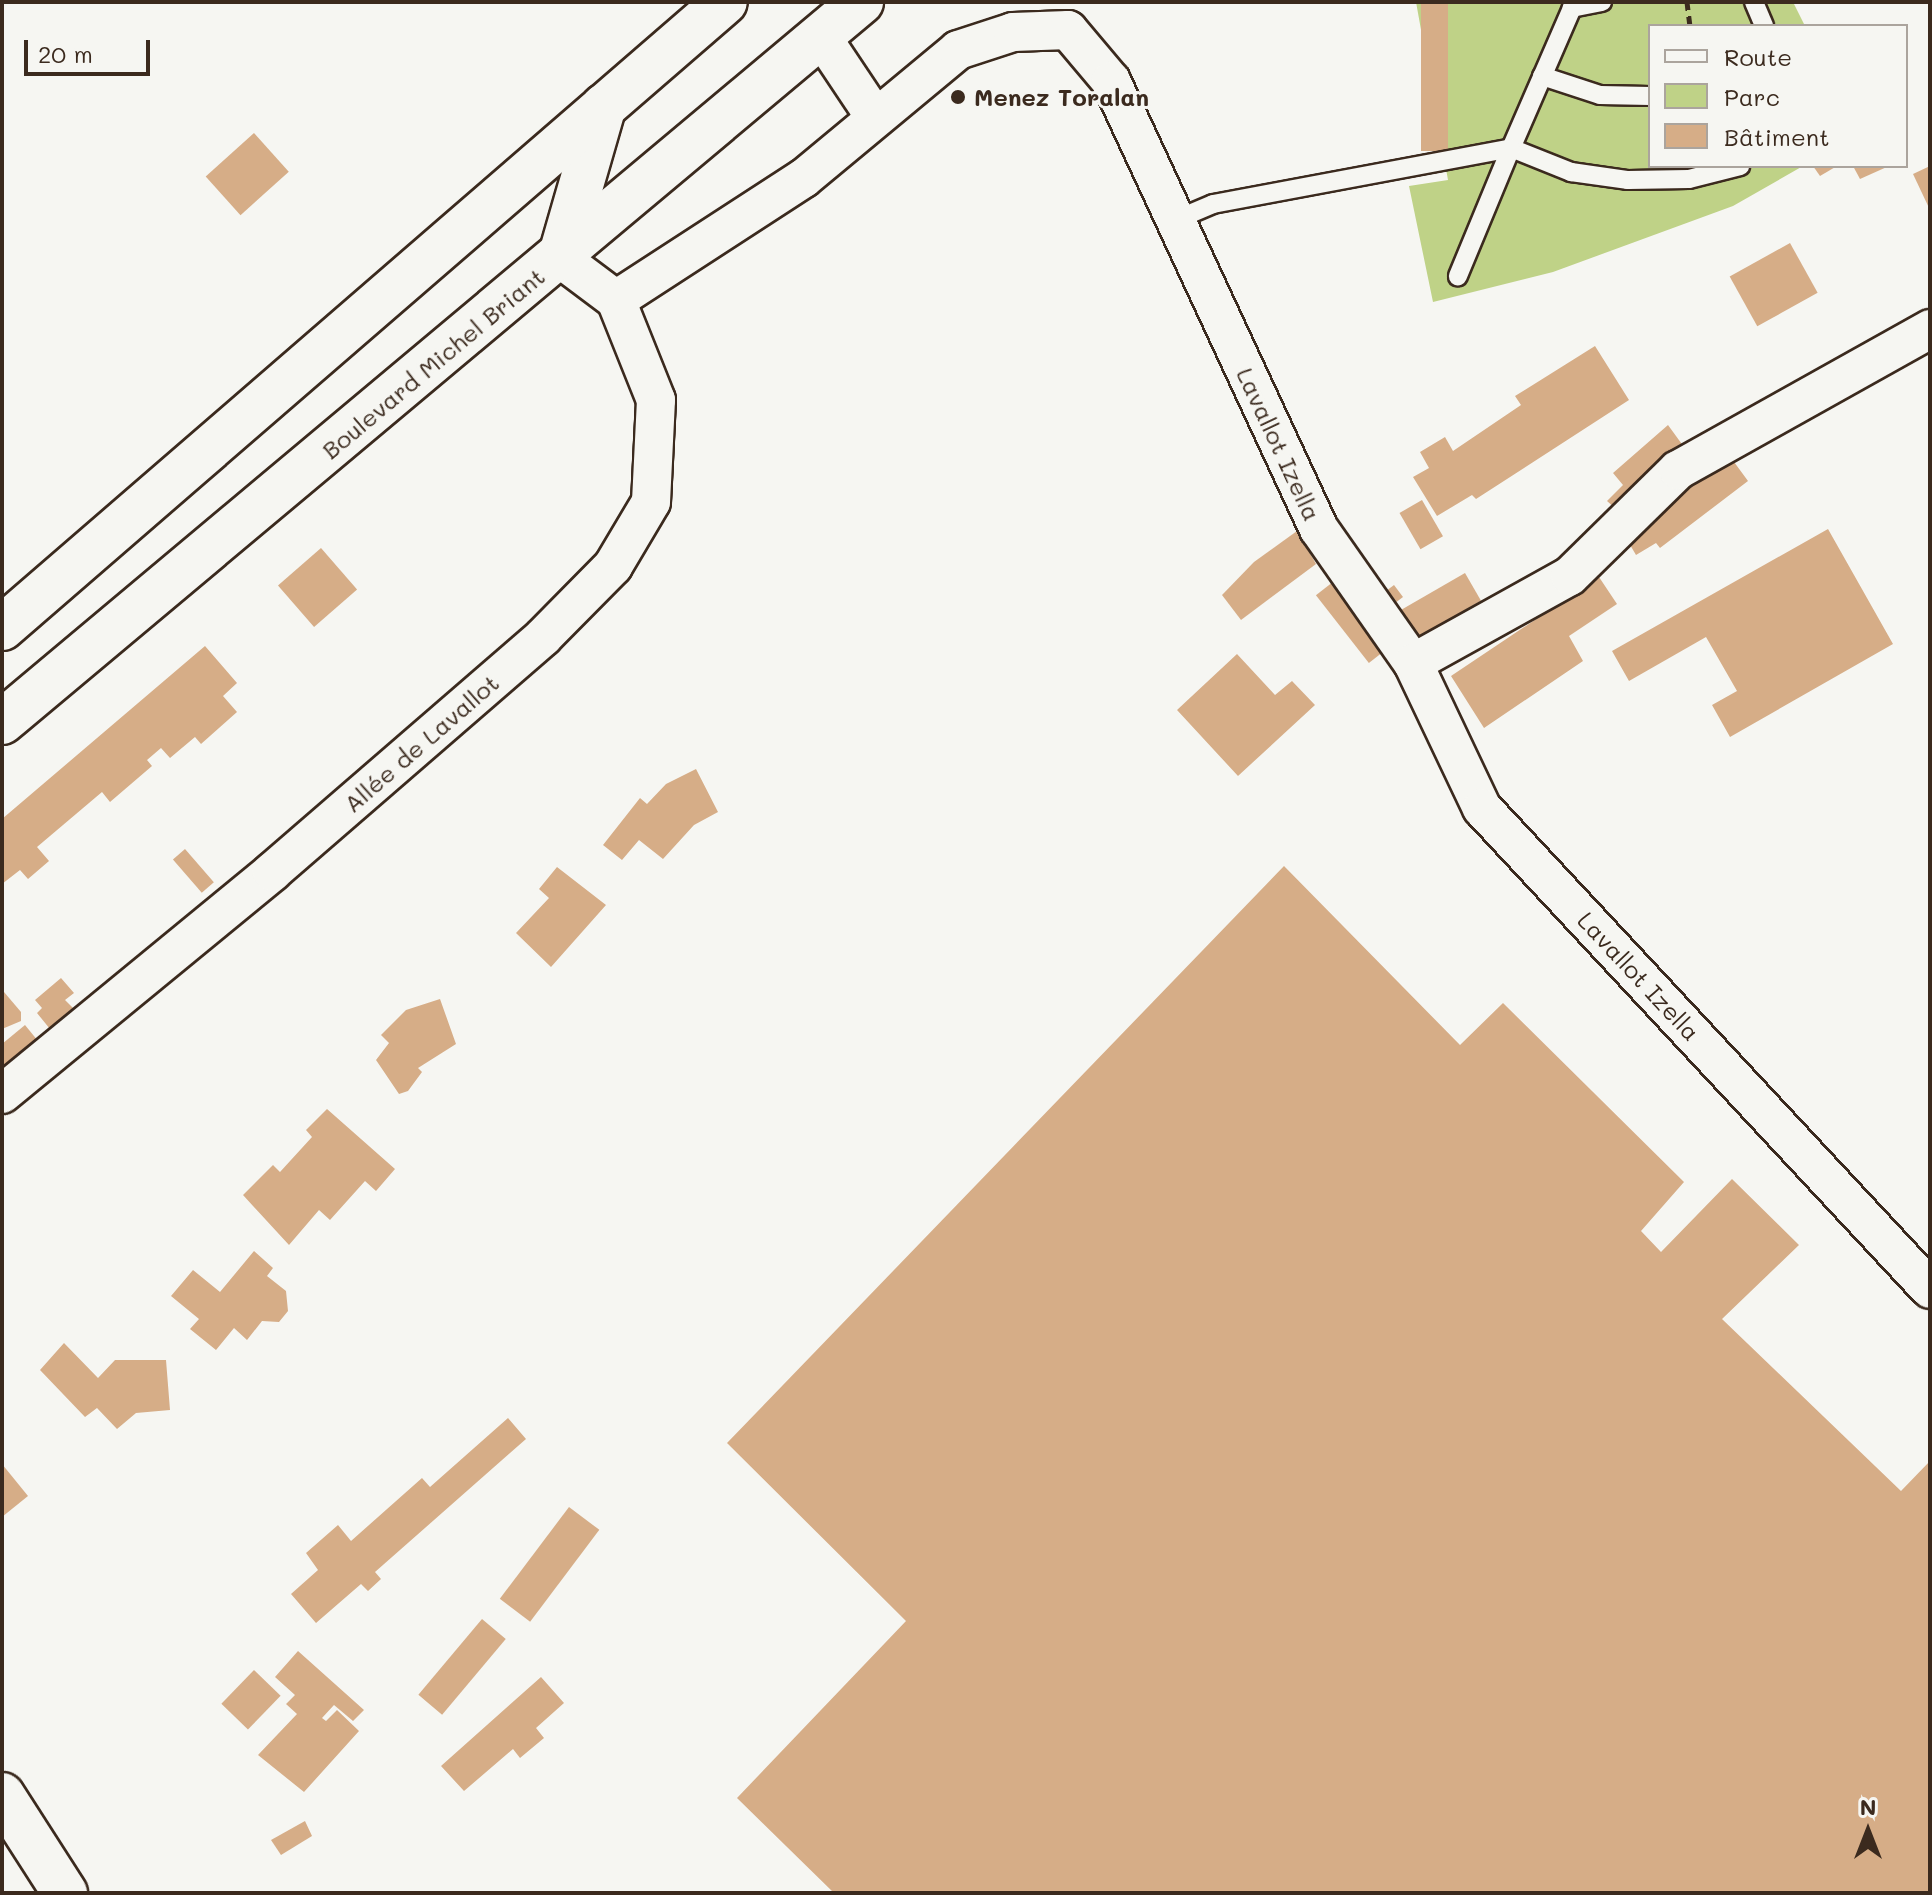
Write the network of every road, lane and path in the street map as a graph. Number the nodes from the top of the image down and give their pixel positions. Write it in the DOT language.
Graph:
graph roads {
  1 [pos="725,2"];
  2 [pos="861,2"];
  3 [pos="1602,2"];
  4 [pos="1687,2"];
  5 [pos="1754,2"];
  6 [pos="1690,24"];
  7 [pos="1763,24"];
  8 [pos="821,36"];
  9 [pos="1542,76"];
  10 [pos="1648,96"];
  11 [pos="604,106"];
  12 [pos="875,117"];
  13 [pos="1511,148"];
  14 [pos="1732,168"];
  15 [pos="1173,221"];
  16 [pos="560,258"];
  17 [pos="1458,276"];
  18 [pos="616,300"];
  19 [pos="1930,329"];
  20 [pos="2,628"];
  21 [pos="1413,663"];
  22 [pos="2,722"];
  23 [pos="2,1094"];
  24 [pos="1930,1289"];
  25 [pos="2,1795"];
  26 [pos="65,1893"];
  1 -- 11 [label="main road"];
  2 -- 8 [label="main road, Boulevard Michel Briant"];
  3 -- 9 [label="lane"];
  4 -- 6 [label="path"];
  5 -- 7 [label="lane"];
  8 -- 12 [label="street"];
  8 -- 16 [label="main road, Boulevard Michel Briant"];
  9 -- 10 [label="lane"];
  9 -- 13 [label="lane"];
  11 -- 16 [label="main road"];
  11 -- 20 [label="main road"];
  12 -- 15 [label="street, Lavallot Izella"];
  12 -- 18 [label="street, Lavallot Izella"];
  13 -- 14 [label="lane"];
  13 -- 15 [label="lane"];
  13 -- 17 [label="lane"];
  15 -- 21 [label="street, Lavallot Izella"];
  16 -- 18 [label="street"];
  16 -- 22 [label="main road, Boulevard Michel Briant"];
  18 -- 23 [label="street, Allée de Lavallot"];
  19 -- 21 [label="street"];
  21 -- 24 [label="street, Lavallot Izella"];
  25 -- 26 [label="main road"];
}
